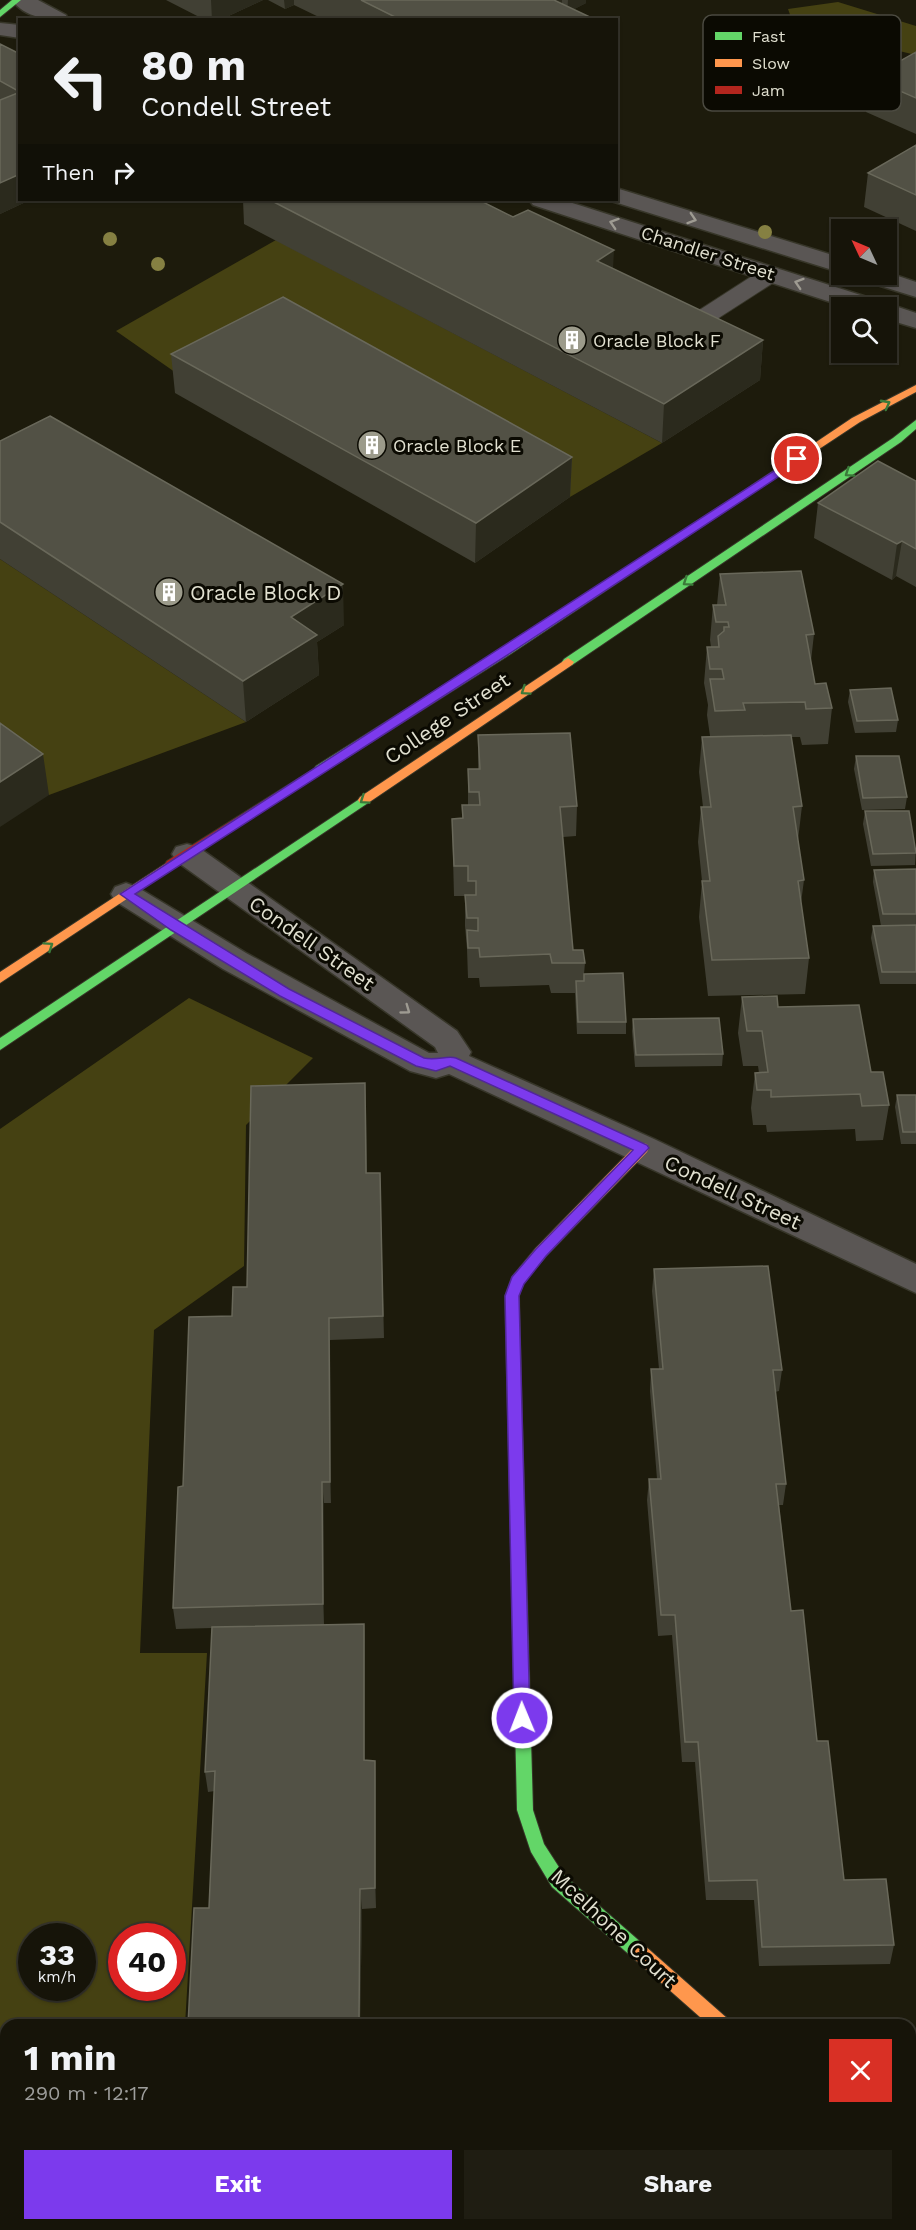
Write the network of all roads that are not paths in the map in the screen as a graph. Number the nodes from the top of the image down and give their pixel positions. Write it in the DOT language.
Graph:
graph roads {
  1 [pos="17,0"];
  2 [pos="23,0"];
  3 [pos="0,14"];
  4 [pos="54,18"];
  5 [pos="0,28"];
  6 [pos="18,32"];
  7 [pos="618,196"];
  8 [pos="543,201"];
  9 [pos="831,263"];
  10 [pos="771,274"];
  11 [pos="897,284"];
  12 [pos="916,290"];
  13 [pos="841,297"];
  14 [pos="897,315"];
  15 [pos="916,321"];
  16 [pos="695,323"];
  17 [pos="916,388"];
  18 [pos="916,423"];
  19 [pos="187,854"];
  20 [pos="233,888"];
  21 [pos="126,894"];
  22 [pos="175,927"];
  23 [pos="0,978"];
  24 [pos="0,1045"];
  25 [pos="451,1061"];
  26 [pos="642,1148"];
  27 [pos="914,1275"];
  28 [pos="715,2019"];
  1 -- 3 [label="street"];
  2 -- 4 [label="street"];
  5 -- 6 [label="street"];
  7 -- 9 [label="street, Chandler Street, one-way"];
  10 -- 8 [label="street, Chandler Street, one-way"];
  13 -- 10 [label="street, Chandler Street, one-way"];
  10 -- 16 [label="lane"];
  11 -- 12 [label="street"];
  14 -- 15 [label="street"];
  19 -- 17 [label="street, College Street, one-way"];
  18 -- 20 [label="street, College Street, one-way"];
  19 -- 20 [label="street, Condell Street"];
  19 -- 21 [label="street, College Street"];
  20 -- 22 [label="street, College Street"];
  20 -- 25 [label="street, Condell Street, one-way"];
  21 -- 22 [label="street, Condell Street"];
  23 -- 21 [label="street, College Street, one-way"];
  22 -- 24 [label="street, College Street"];
  22 -- 25 [label="street, Condell Street"];
  25 -- 26 [label="street, Condell Street"];
  26 -- 27 [label="street, Condell Street"];
  26 -- 28 [label="street, Mcelhone Court"];
}
